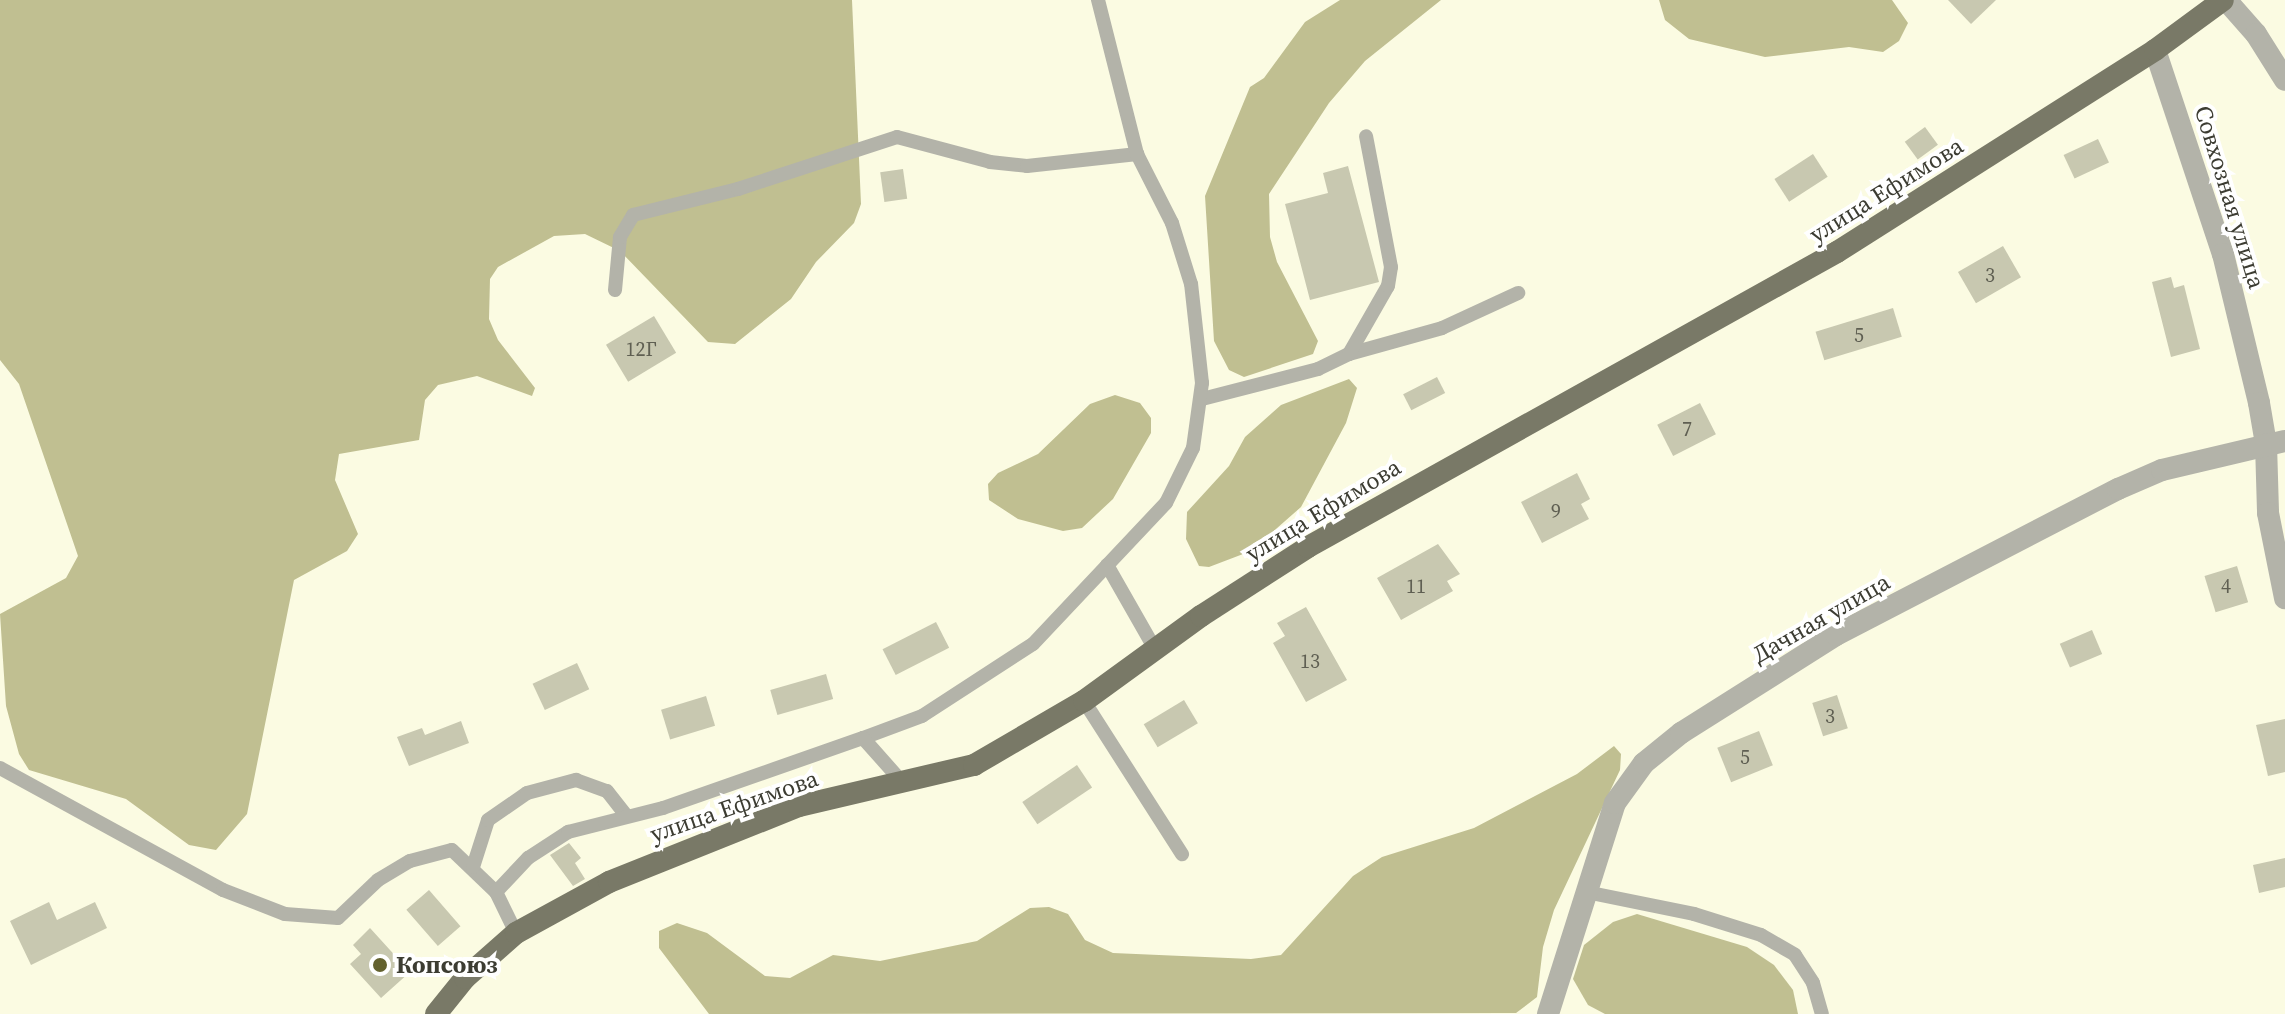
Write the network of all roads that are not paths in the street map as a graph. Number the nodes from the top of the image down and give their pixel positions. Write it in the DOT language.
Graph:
graph roads {
  1 [pos="1098,0"];
  2 [pos="2225,0"];
  3 [pos="2155,50"];
  4 [pos="2285,80"];
  5 [pos="1366,136"];
  6 [pos="1137,154"];
  7 [pos="615,290"];
  8 [pos="1518,293"];
  9 [pos="1349,354"];
  10 [pos="1202,399"];
  11 [pos="2276,442"];
  12 [pos="1107,565"];
  13 [pos="2285,598"];
  14 [pos="1155,649"];
  15 [pos="1084,701"];
  16 [pos="863,738"];
  17 [pos="0,768"];
  18 [pos="903,783"];
  19 [pos="626,815"];
  20 [pos="1182,854"];
  21 [pos="473,867"];
  22 [pos="496,892"];
  23 [pos="1586,892"];
  24 [pos="516,933"];
  25 [pos="436,1014"];
  26 [pos="1548,1014"];
  27 [pos="1822,1014"];
  1 -- 6 [label="lane"];
  2 -- 3 [label="main road, улица Ефимова"];
  2 -- 4 [label="street"];
  3 -- 11 [label="street, Совхозная улица"];
  3 -- 14 [label="main road, улица Ефимова"];
  5 -- 9 [label="lane"];
  6 -- 7 [label="lane"];
  6 -- 10 [label="lane"];
  8 -- 9 [label="lane"];
  9 -- 10 [label="lane"];
  10 -- 12 [label="lane"];
  11 -- 13 [label="street, Совхозная улица"];
  11 -- 23 [label="street, Дачная улица"];
  12 -- 14 [label="lane"];
  12 -- 16 [label="lane"];
  14 -- 15 [label="main road, улица Ефимова"];
  15 -- 18 [label="main road, улица Ефимова"];
  15 -- 20 [label="lane"];
  16 -- 18 [label="lane"];
  16 -- 19 [label="lane"];
  17 -- 21 [label="lane"];
  18 -- 24 [label="main road, улица Ефимова"];
  19 -- 21 [label="lane"];
  19 -- 22 [label="lane"];
  21 -- 22 [label="lane"];
  22 -- 24 [label="lane"];
  23 -- 26 [label="street, Дачная улица"];
  23 -- 27 [label="lane"];
  24 -- 25 [label="main road, улица Ефимова"];
}
